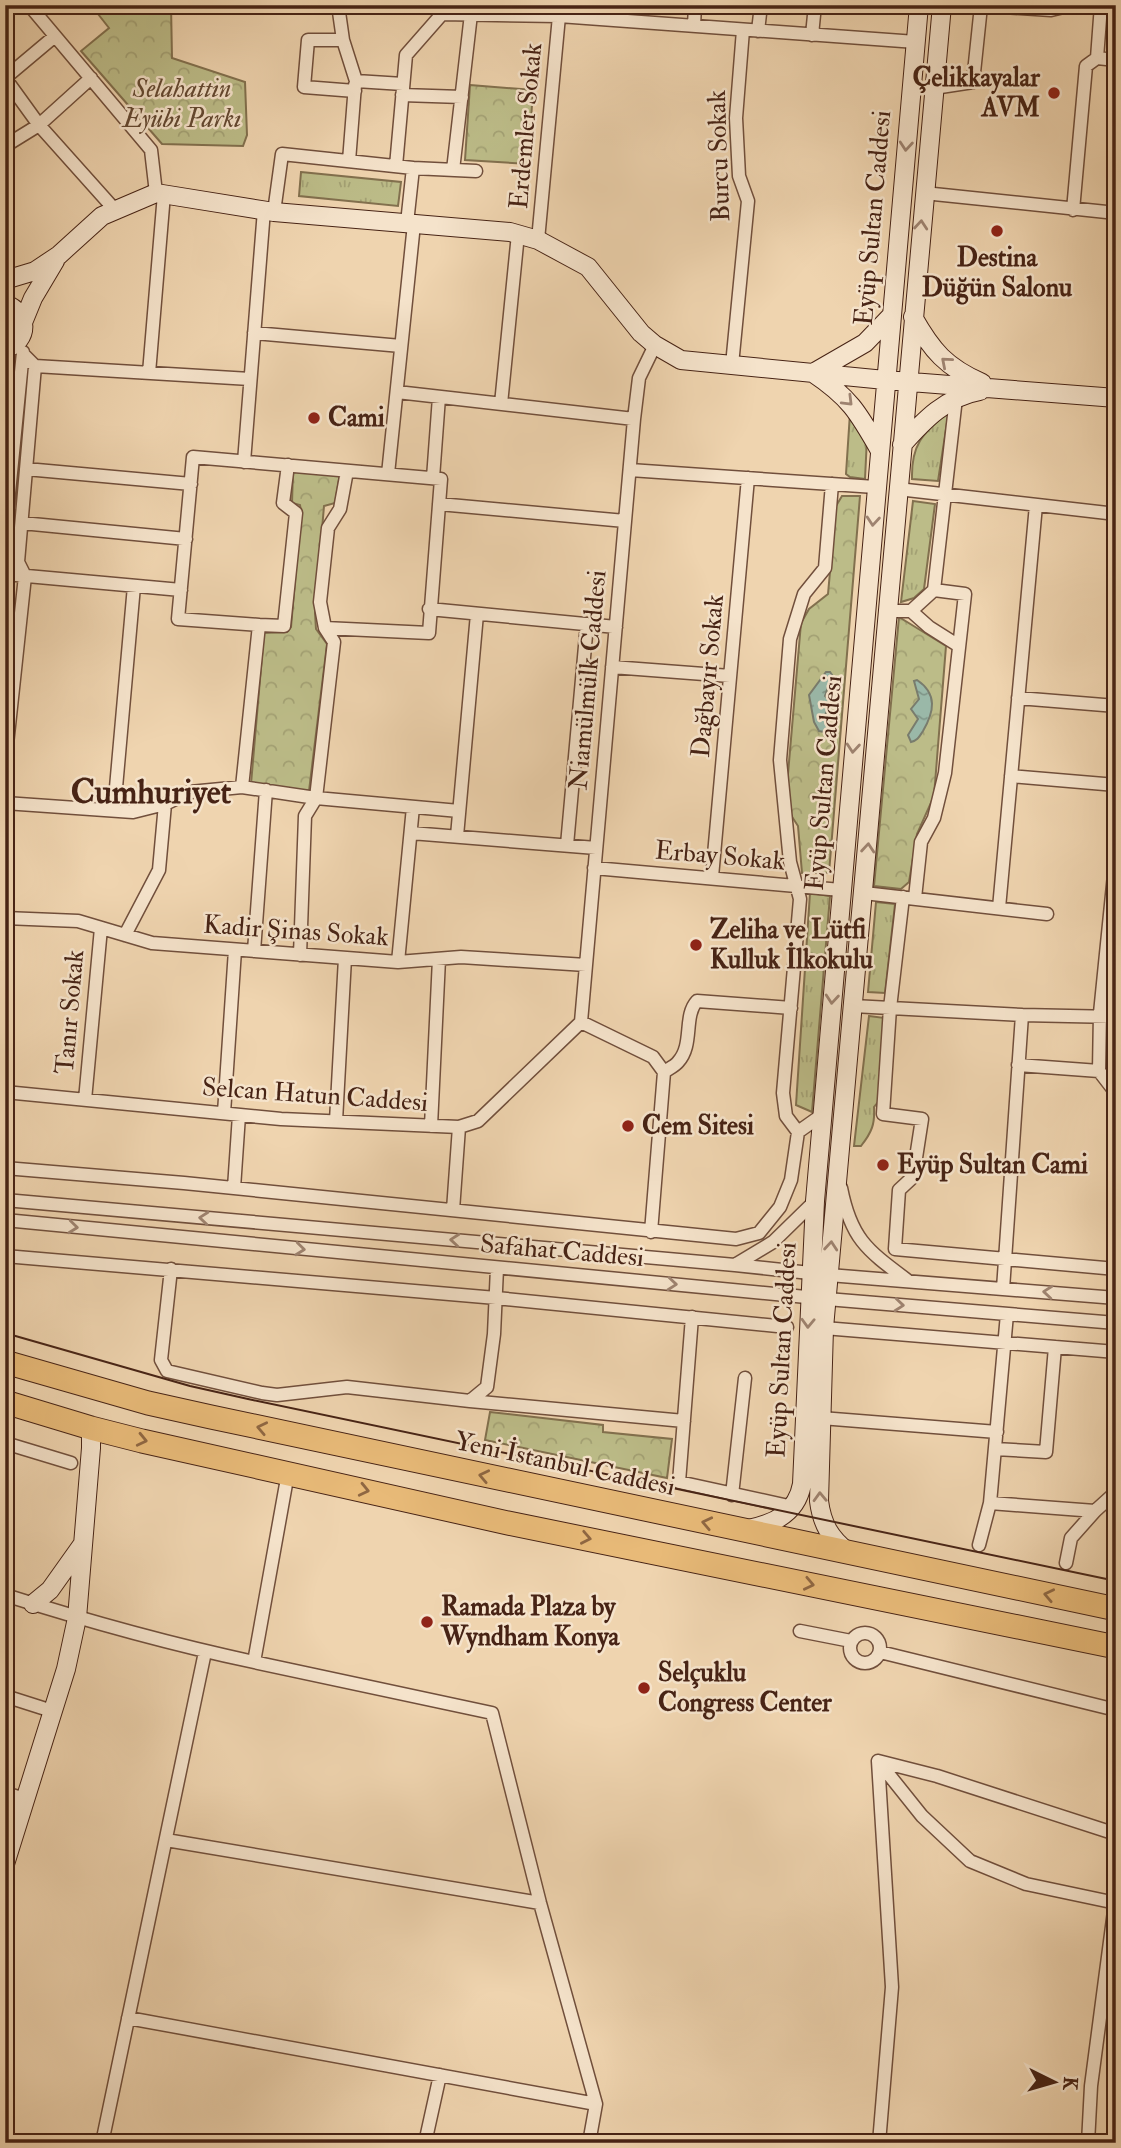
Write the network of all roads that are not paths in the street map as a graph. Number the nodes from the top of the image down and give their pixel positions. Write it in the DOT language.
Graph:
graph roads {
  1 [pos="29,5"];
  2 [pos="338,5"];
  3 [pos="695,5"];
  4 [pos="761,5"];
  5 [pos="815,5"];
  6 [pos="919,5"];
  7 [pos="942,5"];
  8 [pos="972,5"];
  9 [pos="1072,5"];
  10 [pos="1101,5"];
  11 [pos="981,6"];
  12 [pos="441,10"];
  13 [pos="524,10"];
  14 [pos="471,14"];
  15 [pos="559,16"];
  16 [pos="694,26"];
  17 [pos="743,30"];
  18 [pos="758,31"];
  19 [pos="812,35"];
  20 [pos="55,36"];
  21 [pos="343,40"];
  22 [pos="916,42"];
  23 [pos="1097,58"];
  24 [pos="1116,60"];
  25 [pos="5,78"];
  26 [pos="91,78"];
  27 [pos="355,86"];
  28 [pos="934,88"];
  29 [pos="403,90"];
  30 [pos="462,97"];
  31 [pos="39,125"];
  32 [pos="5,146"];
  33 [pos="349,161"];
  34 [pos="396,166"];
  35 [pos="413,168"];
  36 [pos="453,170"];
  37 [pos="476,171"];
  38 [pos="160,193"];
  39 [pos="924,193"];
  40 [pos="1073,209"];
  41 [pos="115,210"];
  42 [pos="269,211"];
  43 [pos="1116,213"];
  44 [pos="410,224"];
  45 [pos="518,234"];
  46 [pos="538,240"];
  47 [pos="58,255"];
  48 [pos="5,280"];
  49 [pos="6,303"];
  50 [pos="890,317"];
  51 [pos="913,317"];
  52 [pos="23,327"];
  53 [pos="254,333"];
  54 [pos="655,345"];
  55 [pos="401,346"];
  56 [pos="5,349"];
  57 [pos="24,355"];
  58 [pos="732,365"];
  59 [pos="35,366"];
  60 [pos="149,373"];
  61 [pos="813,373"];
  62 [pos="250,379"];
  63 [pos="885,380"];
  64 [pos="907,381"];
  65 [pos="995,388"];
  66 [pos="397,392"];
  67 [pos="439,397"];
  68 [pos="956,398"];
  69 [pos="1116,398"];
  70 [pos="501,404"];
  71 [pos="634,419"];
  72 [pos="902,445"];
  73 [pos="879,449"];
  74 [pos="244,462"];
  75 [pos="288,466"];
  76 [pos="26,469"];
  77 [pos="630,470"];
  78 [pos="347,471"];
  79 [pos="388,474"];
  80 [pos="433,478"];
  81 [pos="748,478"];
  82 [pos="191,484"];
  83 [pos="832,484"];
  84 [pos="876,487"];
  85 [pos="898,489"];
  86 [pos="946,495"];
  87 [pos="439,504"];
  88 [pos="1036,505"];
  89 [pos="1116,514"];
  90 [pos="625,521"];
  91 [pos="22,523"];
  92 [pos="5,533"];
  93 [pos="186,539"];
  94 [pos="5,574"];
  95 [pos="25,576"];
  96 [pos="134,586"];
  97 [pos="181,590"];
  98 [pos="934,590"];
  99 [pos="429,609"];
  100 [pos="888,611"];
  101 [pos="911,611"];
  102 [pos="477,614"];
  103 [pos="587,624"];
  104 [pos="259,625"];
  105 [pos="616,627"];
  106 [pos="325,628"];
  107 [pos="959,646"];
  108 [pos="612,667"];
  109 [pos="730,676"];
  110 [pos="1018,698"];
  111 [pos="1116,706"];
  112 [pos="5,763"];
  113 [pos="1011,776"];
  114 [pos="1116,785"];
  115 [pos="242,787"];
  116 [pos="266,790"];
  117 [pos="316,798"];
  118 [pos="5,803"];
  119 [pos="165,804"];
  120 [pos="413,807"];
  121 [pos="114,810"];
  122 [pos="459,811"];
  123 [pos="411,833"];
  124 [pos="457,836"];
  125 [pos="568,845"];
  126 [pos="596,848"];
  127 [pos="1116,855"];
  128 [pos="594,869"];
  129 [pos="712,877"];
  130 [pos="798,886"];
  131 [pos="841,890"];
  132 [pos="864,892"];
  133 [pos="1114,894"];
  134 [pos="909,897"];
  135 [pos="999,908"];
  136 [pos="1047,914"];
  137 [pos="5,918"];
  138 [pos="100,928"];
  139 [pos="125,935"];
  140 [pos="235,950"];
  141 [pos="254,951"];
  142 [pos="300,955"];
  143 [pos="345,958"];
  144 [pos="439,959"];
  145 [pos="398,962"];
  146 [pos="586,965"];
  147 [pos="853,1006"];
  148 [pos="790,1008"];
  149 [pos="890,1008"];
  150 [pos="1022,1015"];
  151 [pos="1116,1017"];
  152 [pos="1100,1018"];
  153 [pos="581,1022"];
  154 [pos="1018,1065"];
  155 [pos="1099,1071"];
  156 [pos="664,1072"];
  157 [pos="5,1092"];
  158 [pos="1116,1093"];
  159 [pos="85,1100"];
  160 [pos="224,1113"];
  161 [pos="239,1115"];
  162 [pos="822,1115"];
  163 [pos="336,1121"];
  164 [pos="431,1126"];
  165 [pos="459,1127"];
  166 [pos="798,1132"];
  167 [pos="5,1168"];
  168 [pos="838,1174"];
  169 [pos="234,1188"];
  170 [pos="5,1200"];
  171 [pos="815,1201"];
  172 [pos="453,1210"];
  173 [pos="5,1220"];
  174 [pos="652,1232"];
  175 [pos="5,1256"];
  176 [pos="1005,1259"];
  177 [pos="735,1265"];
  178 [pos="497,1268"];
  179 [pos="171,1269"];
  180 [pos="1116,1269"];
  181 [pos="820,1274"];
  182 [pos="907,1281"];
  183 [pos="1003,1289"];
  184 [pos="496,1298"];
  185 [pos="818,1298"];
  186 [pos="1116,1298"];
  187 [pos="1007,1314"];
  188 [pos="692,1317"];
  189 [pos="1116,1323"];
  190 [pos="787,1327"];
  191 [pos="824,1328"];
  192 [pos="1004,1343"];
  193 [pos="1055,1347"];
  194 [pos="1116,1352"];
  195 [pos="5,1362"];
  196 [pos="745,1378"];
  197 [pos="470,1401"];
  198 [pos="7,1409"];
  199 [pos="821,1418"];
  200 [pos="684,1421"];
  201 [pos="90,1428"];
  202 [pos="997,1432"];
  203 [pos="5,1443"];
  204 [pos="995,1449"];
  205 [pos="71,1463"];
  206 [pos="288,1473"];
  207 [pos="1116,1492"];
  208 [pos="732,1495"];
  209 [pos="990,1503"];
  210 [pos="793,1507"];
  211 [pos="1095,1511"];
  212 [pos="741,1530"];
  213 [pos="84,1542"];
  214 [pos="979,1545"];
  215 [pos="850,1554"];
  216 [pos="1066,1563"];
  217 [pos="5,1595"];
  218 [pos="33,1604"];
  219 [pos="1116,1609"];
  220 [pos="77,1618"];
  221 [pos="800,1631"];
  222 [pos="851,1641"];
  223 [pos="1116,1647"];
  224 [pos="205,1652"];
  225 [pos="880,1652"];
  226 [pos="254,1662"];
  227 [pos="5,1696"];
  228 [pos="1116,1710"];
  229 [pos="52,1711"];
  230 [pos="878,1761"];
  231 [pos="5,1793"];
  232 [pos="25,1799"];
  233 [pos="1116,1834"];
  234 [pos="166,1840"];
  235 [pos="5,1864"];
  236 [pos="1115,1900"];
  237 [pos="540,1903"];
  238 [pos="128,2018"];
  239 [pos="440,2075"];
  240 [pos="596,2104"];
  241 [pos="102,2143"];
  242 [pos="425,2143"];
  243 [pos="589,2143"];
  244 [pos="879,2143"];
  245 [pos="1088,2143"];
  1 -- 20 [label="street"];
  2 -- 21 [label="street"];
  3 -- 16 [label="street"];
  4 -- 18 [label="street"];
  5 -- 19 [label="street"];
  6 -- 22 [label="main road, Eyüp Sultan Caddesi"];
  7 -- 28 [label="main road, Eyüp Sultan Caddesi"];
  8 -- 11 [label="street"];
  9 -- 11 [label="street"];
  10 -- 23 [label="street"];
  11 -- 28 [label="street"];
  12 -- 14 [label="street, Erdemler Sokak"];
  12 -- 29 [label="street"];
  13 -- 14 [label="street, Erdemler Sokak"];
  13 -- 15 [label="street, Erdemler Sokak"];
  14 -- 30 [label="street"];
  15 -- 16 [label="street"];
  15 -- 46 [label="street, Erdemler Sokak"];
  16 -- 17 [label="street"];
  17 -- 18 [label="street"];
  17 -- 58 [label="street, Burcu Sokak"];
  18 -- 19 [label="street"];
  19 -- 22 [label="street"];
  20 -- 25 [label="street"];
  20 -- 26 [label="street"];
  21 -- 27 [label="street"];
  21 -- 27 [label="street"];
  22 -- 50 [label="main road, Eyüp Sultan Caddesi, one-way"];
  23 -- 24 [label="street"];
  23 -- 40 [label="street"];
  25 -- 31 [label="street"];
  26 -- 31 [label="street"];
  26 -- 38 [label="street"];
  27 -- 29 [label="street"];
  27 -- 33 [label="street"];
  28 -- 39 [label="main road, Eyüp Sultan Caddesi"];
  29 -- 30 [label="street"];
  29 -- 34 [label="street"];
  30 -- 36 [label="street"];
  31 -- 32 [label="street"];
  31 -- 41 [label="street"];
  33 -- 34 [label="street"];
  33 -- 42 [label="street"];
  34 -- 35 [label="street"];
  35 -- 36 [label="street"];
  35 -- 44 [label="street"];
  36 -- 37 [label="street"];
  38 -- 41 [label="main road"];
  38 -- 42 [label="main road"];
  38 -- 60 [label="street"];
  39 -- 40 [label="street"];
  51 -- 39 [label="main road, Eyüp Sultan Caddesi, one-way"];
  40 -- 43 [label="street"];
  41 -- 47 [label="main road"];
  42 -- 44 [label="main road"];
  42 -- 53 [label="street"];
  44 -- 45 [label="main road"];
  44 -- 55 [label="street"];
  45 -- 46 [label="main road"];
  45 -- 70 [label="street"];
  46 -- 54 [label="main road"];
  47 -- 48 [label="main road"];
  47 -- 52 [label="main road"];
  49 -- 52 [label="main road"];
  50 -- 61 [label="main road"];
  50 -- 63 [label="main road, Eyüp Sultan Caddesi"];
  51 -- 64 [label="main road, Eyüp Sultan Caddesi"];
  65 -- 51 [label="main road, one-way"];
  52 -- 56 [label="main road"];
  52 -- 57 [label="street"];
  53 -- 55 [label="street"];
  53 -- 62 [label="street"];
  54 -- 58 [label="main road"];
  54 -- 71 [label="street, Niamülmülk Caddesi"];
  55 -- 66 [label="street"];
  57 -- 59 [label="street"];
  57 -- 92 [label="street"];
  58 -- 61 [label="main road"];
  59 -- 60 [label="street"];
  59 -- 76 [label="street"];
  60 -- 62 [label="street"];
  61 -- 63 [label="main road"];
  61 -- 73 [label="main road, one-way"];
  62 -- 74 [label="street"];
  63 -- 64 [label="main road"];
  63 -- 73 [label="main road, Eyüp Sultan Caddesi"];
  64 -- 65 [label="main road"];
  64 -- 72 [label="main road, Eyüp Sultan Caddesi"];
  65 -- 68 [label="main road"];
  65 -- 69 [label="main road"];
  66 -- 67 [label="street"];
  66 -- 79 [label="street"];
  67 -- 70 [label="street"];
  67 -- 80 [label="street"];
  68 -- 72 [label="main road"];
  68 -- 86 [label="street"];
  70 -- 71 [label="street"];
  71 -- 77 [label="street, Niamülmülk Caddesi"];
  72 -- 85 [label="main road, Eyüp Sultan Caddesi"];
  73 -- 84 [label="main road, Eyüp Sultan Caddesi"];
  74 -- 75 [label="street"];
  74 -- 82 [label="street"];
  75 -- 78 [label="street"];
  75 -- 104 [label="street"];
  76 -- 82 [label="street"];
  76 -- 91 [label="street"];
  77 -- 81 [label="street"];
  77 -- 90 [label="street, Niamülmülk Caddesi"];
  78 -- 79 [label="street"];
  78 -- 106 [label="street"];
  79 -- 80 [label="street"];
  80 -- 87 [label="street"];
  81 -- 83 [label="street"];
  81 -- 109 [label="street, Dağbayır Sokak"];
  82 -- 93 [label="street"];
  83 -- 84 [label="street"];
  83 -- 130 [label="street"];
  84 -- 131 [label="main road, Eyüp Sultan Caddesi, one-way"];
  85 -- 86 [label="street"];
  85 -- 100 [label="main road, Eyüp Sultan Caddesi"];
  86 -- 88 [label="street"];
  86 -- 98 [label="street"];
  87 -- 90 [label="street"];
  87 -- 99 [label="street"];
  88 -- 89 [label="street"];
  88 -- 110 [label="street"];
  90 -- 105 [label="street, Niamülmülk Caddesi"];
  91 -- 93 [label="street"];
  91 -- 95 [label="street"];
  93 -- 97 [label="street"];
  94 -- 95 [label="street"];
  95 -- 96 [label="street"];
  95 -- 112 [label="street"];
  96 -- 97 [label="street"];
  96 -- 121 [label="street"];
  97 -- 104 [label="street"];
  98 -- 101 [label="street"];
  98 -- 107 [label="street"];
  99 -- 102 [label="street"];
  99 -- 106 [label="street"];
  100 -- 101 [label="street"];
  132 -- 100 [label="main road, Eyüp Sultan Caddesi, one-way"];
  101 -- 107 [label="street"];
  102 -- 103 [label="street"];
  102 -- 122 [label="street"];
  103 -- 105 [label="street"];
  103 -- 125 [label="street"];
  104 -- 115 [label="street"];
  105 -- 108 [label="street, Niamülmülk Caddesi"];
  106 -- 117 [label="street"];
  107 -- 134 [label="street"];
  108 -- 109 [label="street"];
  108 -- 126 [label="street, Niamülmülk Caddesi"];
  109 -- 129 [label="street, Dağbayır Sokak"];
  110 -- 111 [label="street"];
  110 -- 113 [label="street"];
  113 -- 114 [label="street"];
  113 -- 135 [label="street"];
  115 -- 116 [label="street"];
  115 -- 119 [label="street"];
  116 -- 117 [label="street"];
  116 -- 141 [label="street"];
  117 -- 120 [label="street"];
  117 -- 142 [label="street"];
  118 -- 121 [label="street"];
  119 -- 121 [label="street"];
  119 -- 139 [label="street"];
  120 -- 122 [label="street"];
  120 -- 123 [label="street"];
  122 -- 124 [label="street"];
  123 -- 124 [label="street"];
  123 -- 145 [label="street"];
  124 -- 125 [label="street"];
  125 -- 126 [label="street"];
  126 -- 128 [label="street, Niamülmülk Caddesi"];
  127 -- 133 [label="street"];
  128 -- 129 [label="street, Erbay Sokak"];
  128 -- 146 [label="street, Niamülmülk Caddesi"];
  129 -- 130 [label="street, Erbay Sokak"];
  130 -- 131 [label="street, Erbay Sokak"];
  130 -- 148 [label="street"];
  131 -- 162 [label="main road, Eyüp Sultan Caddesi, one-way"];
  132 -- 134 [label="street"];
  132 -- 147 [label="main road, Eyüp Sultan Caddesi"];
  133 -- 152 [label="street"];
  134 -- 135 [label="street"];
  134 -- 149 [label="street"];
  135 -- 136 [label="street"];
  137 -- 138 [label="street, Kadir Şinas Sokak"];
  138 -- 139 [label="street, Kadir Şinas Sokak"];
  138 -- 159 [label="street, Tanır Sokak"];
  139 -- 140 [label="street, Kadir Şinas Sokak"];
  140 -- 141 [label="street, Kadir Şinas Sokak"];
  140 -- 160 [label="street"];
  141 -- 142 [label="street, Kadir Şinas Sokak"];
  142 -- 143 [label="street, Kadir Şinas Sokak"];
  143 -- 145 [label="street, Kadir Şinas Sokak"];
  143 -- 163 [label="street"];
  144 -- 145 [label="street, Kadir Şinas Sokak"];
  144 -- 146 [label="street, Kadir Şinas Sokak"];
  144 -- 164 [label="street"];
  146 -- 153 [label="street, Niamülmülk Caddesi"];
  147 -- 149 [label="street"];
  147 -- 168 [label="main road, Eyüp Sultan Caddesi"];
  148 -- 156 [label="street"];
  148 -- 166 [label="street"];
  149 -- 150 [label="street"];
  149 -- 176 [label="street"];
  150 -- 152 [label="street"];
  150 -- 154 [label="street"];
  151 -- 152 [label="street"];
  152 -- 155 [label="street"];
  153 -- 156 [label="street"];
  153 -- 165 [label="street, Selcan Hatun Caddesi"];
  154 -- 155 [label="street"];
  154 -- 176 [label="street"];
  155 -- 158 [label="street"];
  156 -- 174 [label="street"];
  157 -- 159 [label="street, Selcan Hatun Caddesi"];
  159 -- 160 [label="street, Selcan Hatun Caddesi"];
  160 -- 161 [label="street, Selcan Hatun Caddesi"];
  161 -- 163 [label="street, Selcan Hatun Caddesi"];
  161 -- 169 [label="street"];
  162 -- 166 [label="street"];
  162 -- 171 [label="main road, Eyüp Sultan Caddesi"];
  163 -- 164 [label="street, Selcan Hatun Caddesi"];
  164 -- 165 [label="street, Selcan Hatun Caddesi"];
  165 -- 172 [label="street"];
  166 -- 174 [label="street"];
  167 -- 169 [label="street"];
  181 -- 168 [label="main road, Eyüp Sultan Caddesi, one-way"];
  168 -- 182 [label="street"];
  169 -- 172 [label="street"];
  177 -- 170 [label="street, Safahat Caddesi, one-way"];
  171 -- 177 [label="street"];
  171 -- 181 [label="main road, Eyüp Sultan Caddesi"];
  172 -- 174 [label="street"];
  173 -- 178 [label="street, Safahat Caddesi, one-way"];
  175 -- 179 [label="street"];
  176 -- 180 [label="street"];
  176 -- 183 [label="street"];
  177 -- 181 [label="street, Safahat Caddesi"];
  178 -- 184 [label="street"];
  178 -- 185 [label="street, Safahat Caddesi, one-way"];
  179 -- 184 [label="street"];
  179 -- 197 [label="street"];
  181 -- 182 [label="street, Safahat Caddesi"];
  181 -- 185 [label="main road, Eyüp Sultan Caddesi"];
  182 -- 183 [label="street, Safahat Caddesi"];
  186 -- 183 [label="street, Safahat Caddesi, one-way"];
  184 -- 188 [label="street"];
  184 -- 197 [label="street"];
  185 -- 187 [label="street, Safahat Caddesi, one-way"];
  185 -- 191 [label="main road, Eyüp Sultan Caddesi"];
  185 -- 210 [label="main road, Eyüp Sultan Caddesi, one-way"];
  187 -- 189 [label="street, Safahat Caddesi"];
  187 -- 192 [label="street"];
  188 -- 190 [label="street"];
  188 -- 200 [label="street"];
  191 -- 192 [label="street"];
  191 -- 199 [label="main road, Eyüp Sultan Caddesi"];
  192 -- 193 [label="street"];
  192 -- 202 [label="street"];
  193 -- 194 [label="street"];
  193 -- 204 [label="street"];
  212 -- 195 [label="highway, Yeni İstanbul Caddesi, one-way"];
  196 -- 208 [label="street"];
  197 -- 200 [label="street"];
  198 -- 201 [label="highway"];
  199 -- 202 [label="street"];
  215 -- 199 [label="main road, Eyüp Sultan Caddesi, one-way"];
  200 -- 208 [label="street"];
  201 -- 206 [label="highway, one-way"];
  201 -- 213 [label="main road"];
  202 -- 204 [label="street"];
  203 -- 205 [label="street"];
  204 -- 209 [label="street"];
  206 -- 223 [label="highway, one-way"];
  206 -- 226 [label="street"];
  207 -- 211 [label="street"];
  208 -- 210 [label="street"];
  209 -- 211 [label="street"];
  209 -- 214 [label="street"];
  210 -- 212 [label="main road"];
  211 -- 216 [label="street"];
  212 -- 215 [label="highway, Yeni İstanbul Caddesi"];
  213 -- 218 [label="main road"];
  213 -- 220 [label="main road"];
  219 -- 215 [label="highway, Yeni İstanbul Caddesi, one-way"];
  217 -- 218 [label="street"];
  218 -- 220 [label="street"];
  220 -- 224 [label="street"];
  220 -- 229 [label="main road"];
  221 -- 222 [label="street"];
  222 -- 225 [label="street"];
  222 -- 225 [label="street"];
  224 -- 226 [label="street"];
  224 -- 234 [label="street"];
  225 -- 228 [label="street"];
  226 -- 237 [label="street"];
  227 -- 229 [label="street"];
  229 -- 232 [label="main road"];
  230 -- 233 [label="street"];
  230 -- 236 [label="street"];
  230 -- 244 [label="street"];
  231 -- 232 [label="street"];
  232 -- 235 [label="main road"];
  234 -- 237 [label="street"];
  234 -- 238 [label="street"];
  236 -- 245 [label="street"];
  237 -- 240 [label="street"];
  238 -- 239 [label="street"];
  238 -- 241 [label="street"];
  239 -- 240 [label="street"];
  239 -- 242 [label="street"];
  240 -- 243 [label="street"];
}
